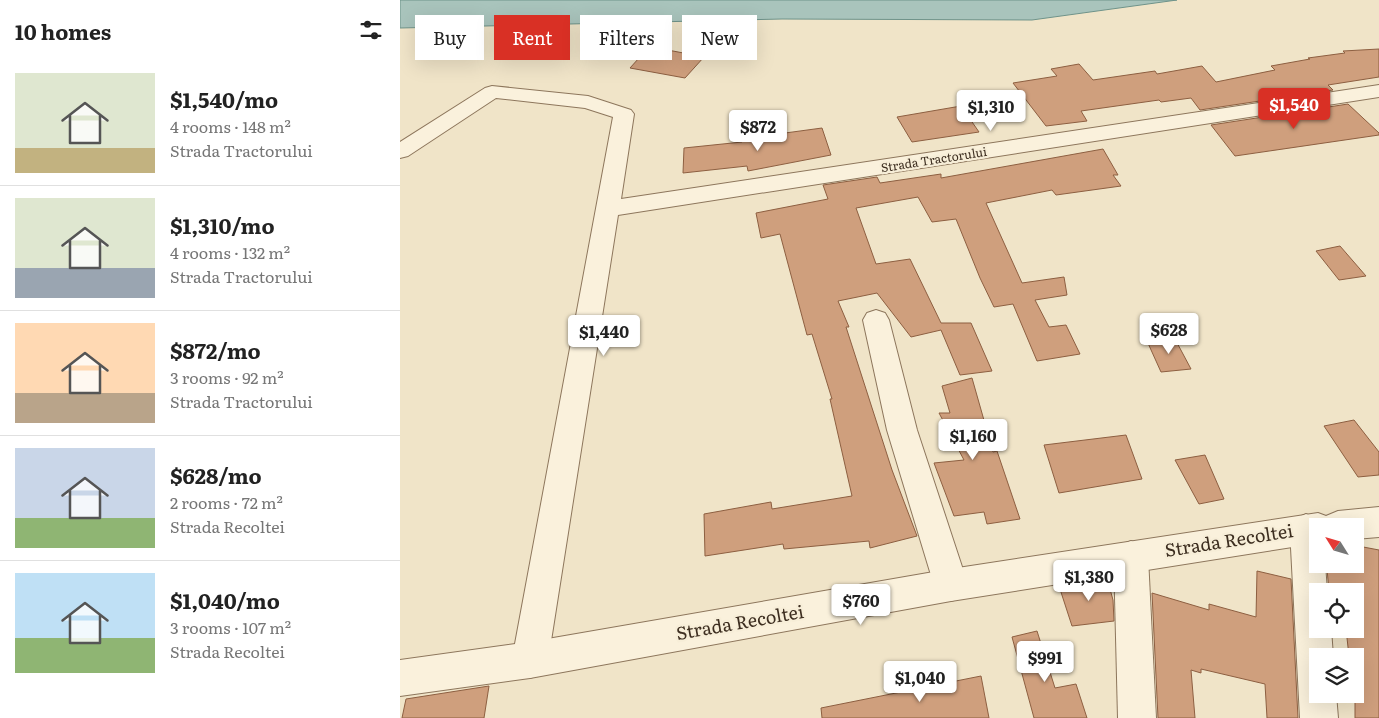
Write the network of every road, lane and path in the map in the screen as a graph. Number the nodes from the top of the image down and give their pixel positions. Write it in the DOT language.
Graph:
graph roads {
  1 [pos="1379,91"];
  2 [pos="400,151"];
  3 [pos="608,209"];
  4 [pos="876,320"];
  5 [pos="1379,522"];
  6 [pos="1364,524"];
  7 [pos="1309,530"];
  8 [pos="1131,557"];
  9 [pos="1320,573"];
  10 [pos="951,585"];
  11 [pos="530,660"];
  12 [pos="400,678"];
  13 [pos="1137,718"];
  14 [pos="1319,718"];
  1 -- 3 [label="street, Strada Tractorului"];
  2 -- 3 [label="street"];
  3 -- 11 [label="street"];
  4 -- 10 [label="street"];
  5 -- 6 [label="street, Strada Recoltei"];
  7 -- 8 [label="street, Strada Recoltei"];
  8 -- 10 [label="street, Strada Recoltei"];
  8 -- 13 [label="street"];
  9 -- 14 [label="street"];
  10 -- 11 [label="street, Strada Recoltei"];
  11 -- 12 [label="street, Strada Recoltei"];
}
